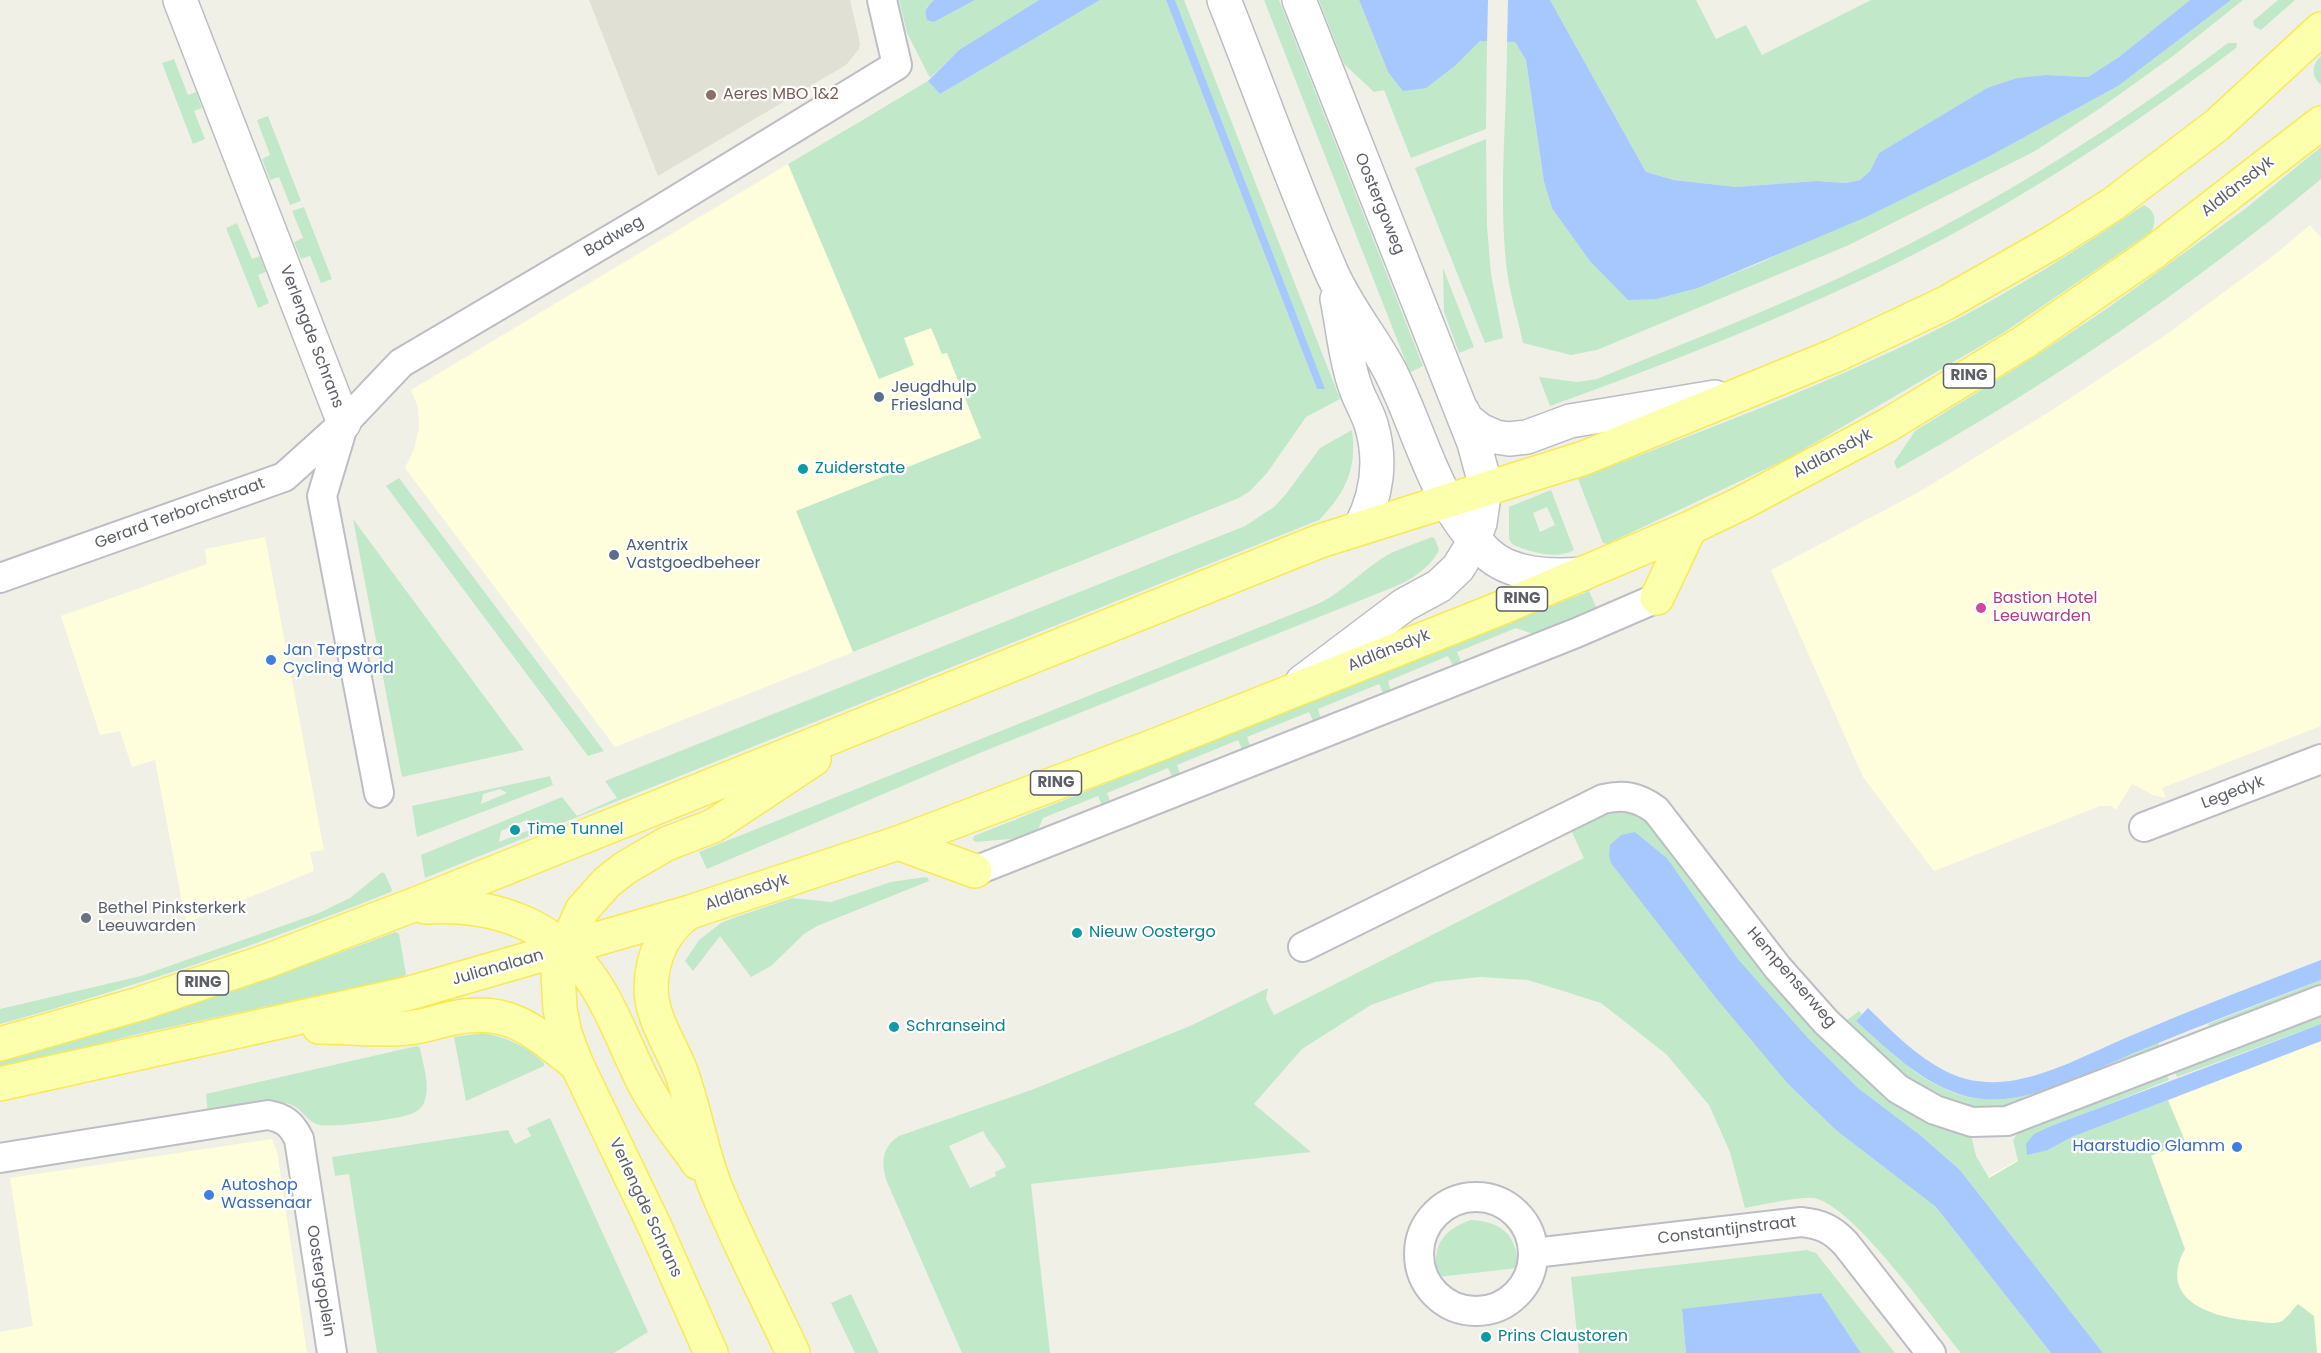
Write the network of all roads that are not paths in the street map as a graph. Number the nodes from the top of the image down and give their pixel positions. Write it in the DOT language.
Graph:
graph roads {
  1 [pos="180,0"];
  2 [pos="882,0"];
  3 [pos="1224,0"];
  4 [pos="1299,0"];
  5 [pos="2321,29"];
  6 [pos="2321,123"];
  7 [pos="1332,273"];
  8 [pos="1744,393"];
  9 [pos="1460,408"];
  10 [pos="344,423"];
  11 [pos="1484,489"];
  12 [pos="1447,501"];
  13 [pos="1360,528"];
  14 [pos="1690,528"];
  15 [pos="1474,539"];
  16 [pos="1583,573"];
  17 [pos="0,578"];
  18 [pos="1439,586"];
  19 [pos="1657,598"];
  20 [pos="1292,690"];
  21 [pos="872,721"];
  22 [pos="2321,759"];
  23 [pos="380,793"];
  24 [pos="2144,827"];
  25 [pos="898,843"];
  26 [pos="975,871"];
  27 [pos="402,909"];
  28 [pos="690,912"];
  29 [pos="1303,947"];
  30 [pos="564,950"];
  31 [pos="2321,1000"];
  32 [pos="262,1026"];
  33 [pos="407,1028"];
  34 [pos="0,1044"];
  35 [pos="577,1065"];
  36 [pos="0,1084"];
  37 [pos="0,1158"];
  38 [pos="716,1190"];
  39 [pos="1534,1253"];
  40 [pos="332,1353"];
  41 [pos="711,1353"];
  42 [pos="793,1353"];
  43 [pos="1931,1353"];
  1 -- 10 [label="main road, Verlengde Schrans"];
  2 -- 10 [label="street, Badweg"];
  3 -- 7 [label="main road"];
  4 -- 9 [label="main road, Oostergoweg"];
  5 -- 8 [label="main road, RING"];
  6 -- 14 [label="main road, Aldlânsdyk / RING"];
  7 -- 12 [label="main road"];
  7 -- 13 [label="main road"];
  8 -- 9 [label="main road, Oostergoweg"];
  8 -- 11 [label="main road, RING"];
  9 -- 11 [label="main road, Oostergoweg"];
  10 -- 17 [label="street, Gerard Terborchstraat"];
  10 -- 23 [label="street, Verlengde Schrans"];
  11 -- 12 [label="main road, RING"];
  11 -- 15 [label="main road, Oostergoweg"];
  12 -- 13 [label="main road, RING"];
  12 -- 15 [label="main road"];
  13 -- 21 [label="main road, RING"];
  14 -- 16 [label="main road, Aldlânsdyk / RING"];
  14 -- 19 [label="main road"];
  15 -- 16 [label="main road"];
  15 -- 18 [label="main road, Oostergoweg"];
  16 -- 20 [label="main road, Aldlânsdyk / RING"];
  18 -- 20 [label="main road, Aldlânsdyk"];
  19 -- 26 [label="street"];
  20 -- 25 [label="main road, Aldlânsdyk / RING"];
  21 -- 27 [label="main road, Julianalaan / RING"];
  21 -- 30 [label="main road"];
  22 -- 24 [label="street, Legedyk"];
  25 -- 26 [label="main road"];
  25 -- 28 [label="main road, Aldlânsdyk / RING"];
  27 -- 30 [label="main road, Julianalaan"];
  27 -- 34 [label="main road, Julianalaan / RING"];
  28 -- 30 [label="main road, Aldlânsdyk / RING"];
  28 -- 38 [label="main road"];
  29 -- 31 [label="street, Hempenserweg"];
  30 -- 32 [label="main road, Julianalaan / RING"];
  30 -- 35 [label="main road, Verlengde Schrans"];
  30 -- 38 [label="main road"];
  32 -- 33 [label="main road, Julianalaan"];
  32 -- 36 [label="main road, Julianalaan / RING"];
  33 -- 35 [label="main road, Verlengde Schrans"];
  35 -- 41 [label="main road, Verlengde Schrans"];
  37 -- 40 [label="street, Oostergoplein"];
  38 -- 42 [label="main road"];
  39 -- 39 [label="street"];
  39 -- 43 [label="street, Constantijnstraat"];
}
